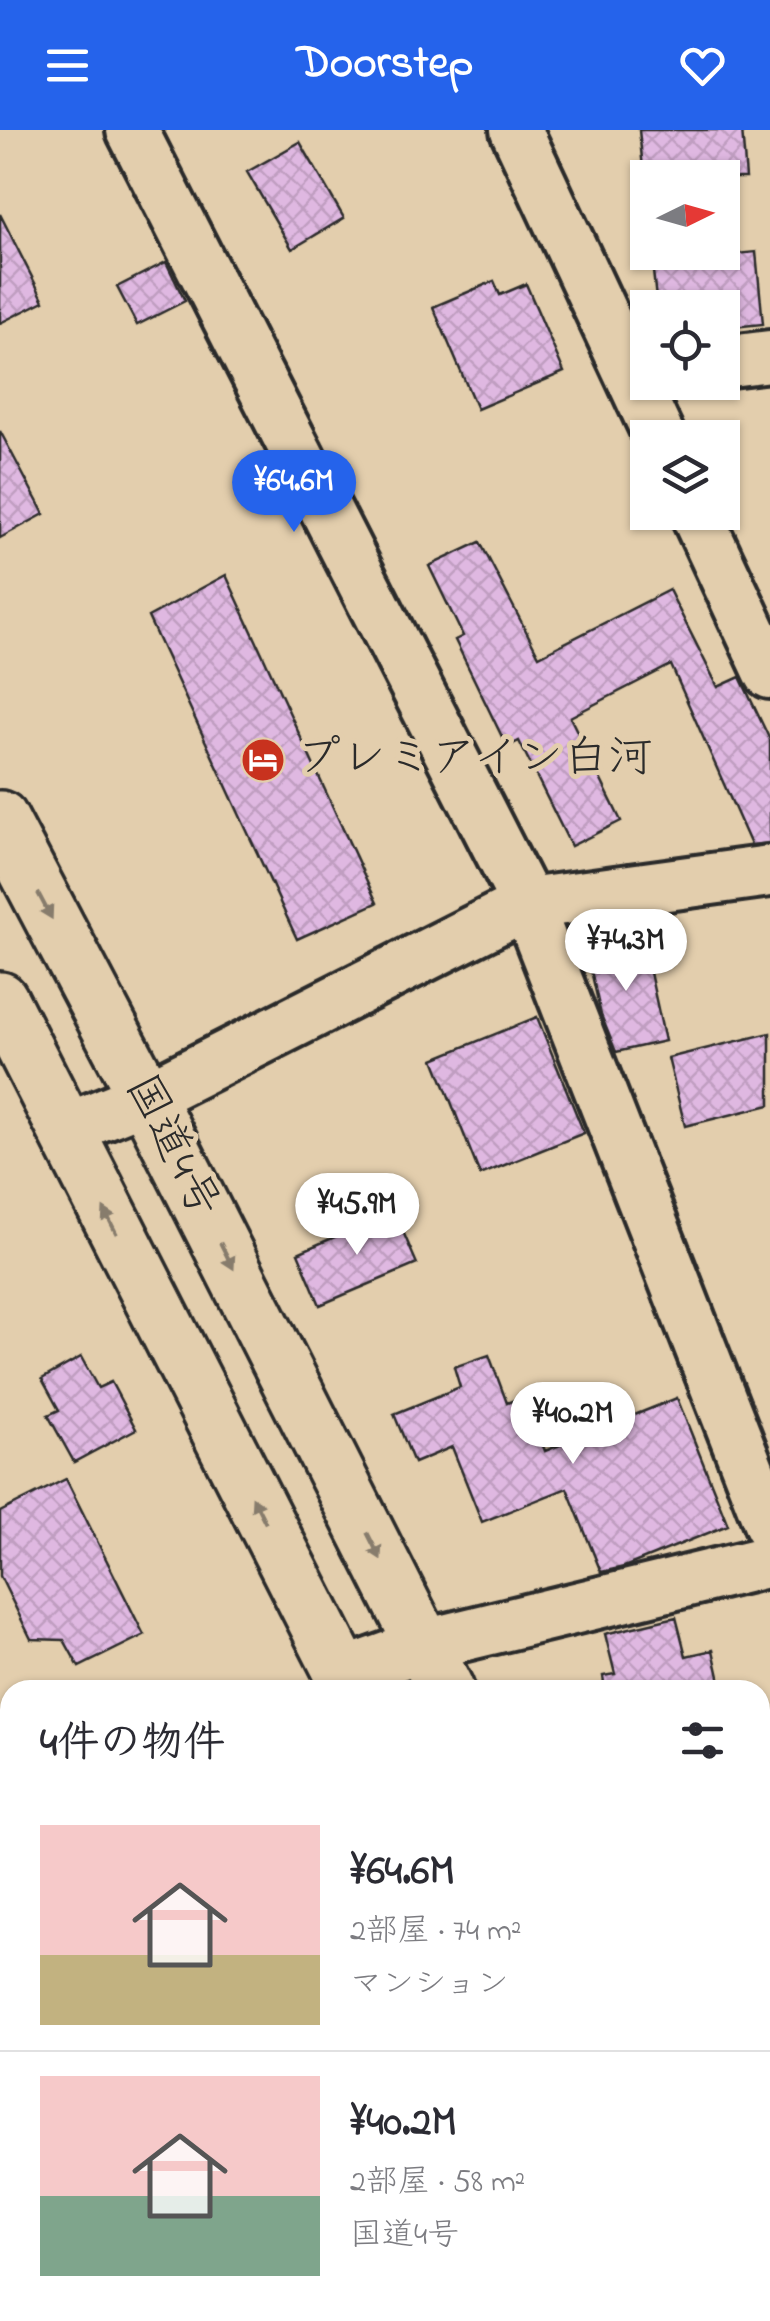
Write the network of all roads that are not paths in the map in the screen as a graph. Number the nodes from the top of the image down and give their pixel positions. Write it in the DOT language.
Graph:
graph roads {
  1 [pos="132,130"];
  2 [pos="516,130"];
  3 [pos="630,355"];
  4 [pos="770,356"];
  5 [pos="740,360"];
  6 [pos="703,530"];
  7 [pos="770,673"];
  8 [pos="0,819"];
  9 [pos="770,871"];
  10 [pos="527,904"];
  11 [pos="0,1000"];
  12 [pos="146,1097"];
  13 [pos="64,1130"];
  14 [pos="770,1525"];
  15 [pos="770,1561"];
  16 [pos="435,1668"];
  17 [pos="346,1680"];
  18 [pos="360,1680"];
  1 -- 10 [label="street"];
  2 -- 3 [label="street"];
  4 -- 5 [label="street"];
  6 -- 7 [label="street"];
  8 -- 12 [label="main road, 国道4号, one-way"];
  9 -- 10 [label="street"];
  10 -- 12 [label="street"];
  10 -- 14 [label="street"];
  11 -- 13 [label="main road, 国道4号"];
  12 -- 13 [label="street"];
  12 -- 16 [label="main road, 国道4号, one-way"];
  17 -- 13 [label="main road, 国道4号, one-way"];
  15 -- 16 [label="street"];
  16 -- 18 [label="street"];
}
